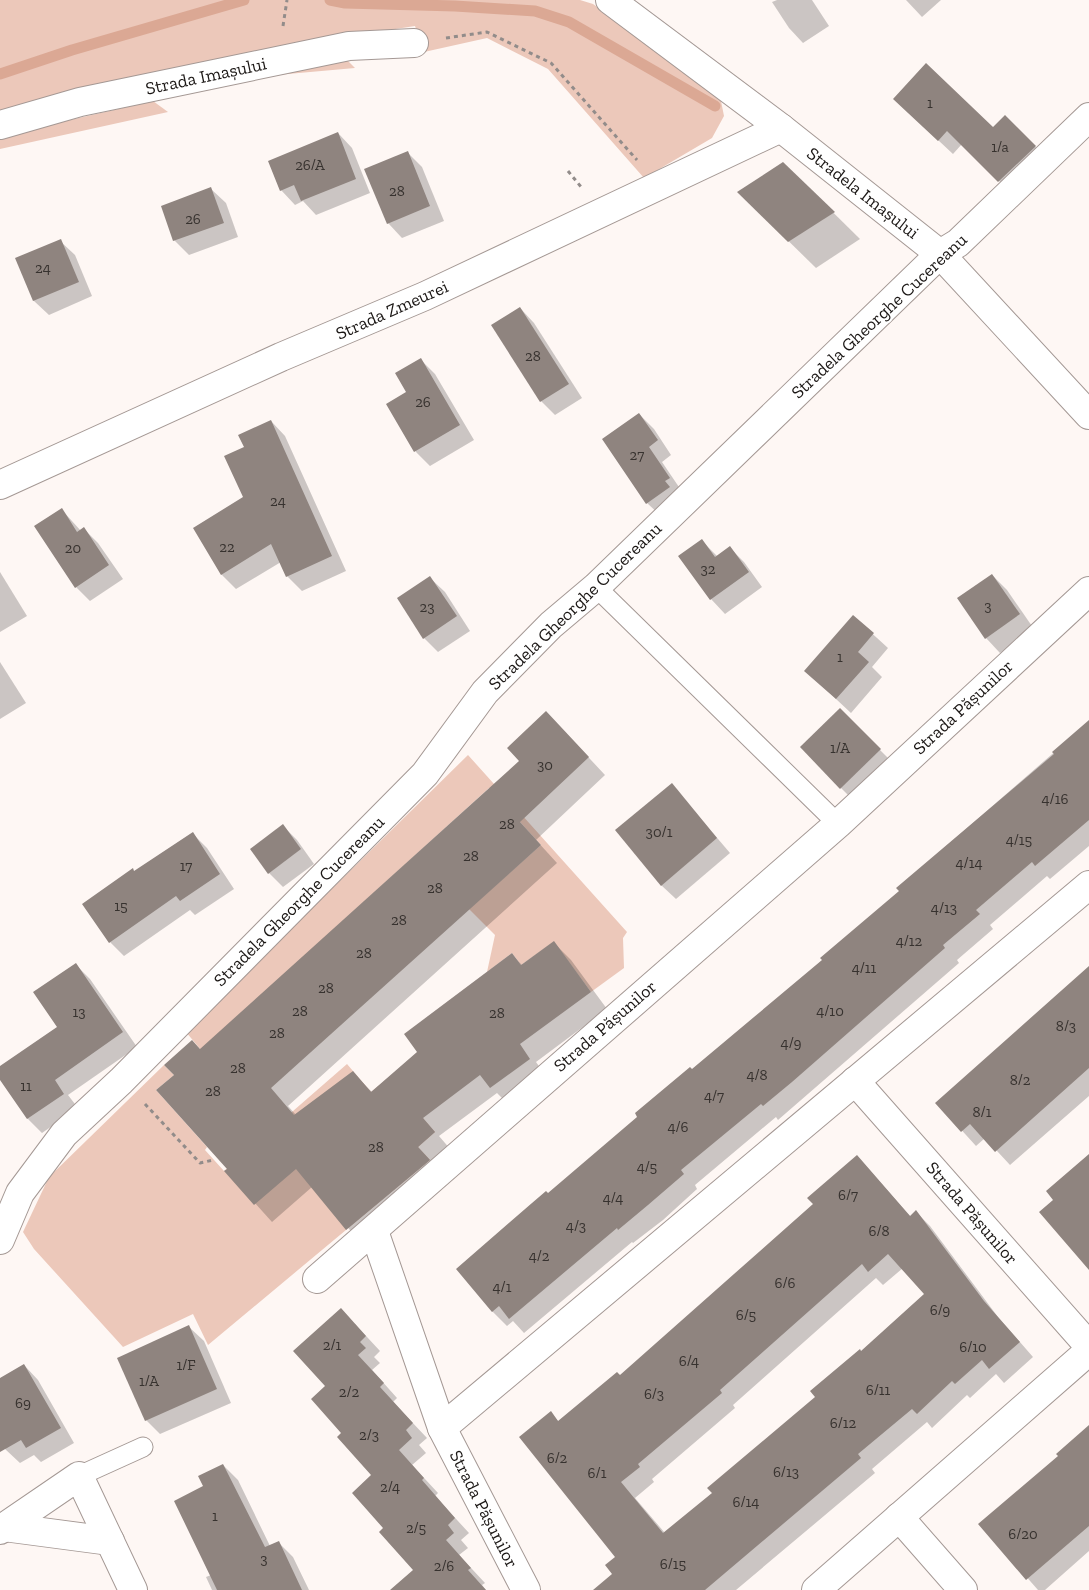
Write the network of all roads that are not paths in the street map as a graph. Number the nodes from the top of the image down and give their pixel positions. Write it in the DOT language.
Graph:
graph roads {
  1 [pos="610,0"];
  2 [pos="414,43"];
  3 [pos="1089,116"];
  4 [pos="0,125"];
  5 [pos="781,128"];
  6 [pos="940,254"];
  7 [pos="1089,415"];
  8 [pos="0,485"];
  9 [pos="596,587"];
  10 [pos="1089,591"];
  11 [pos="838,824"];
  12 [pos="1089,885"];
  13 [pos="855,1081"];
  14 [pos="374,1231"];
  15 [pos="0,1240"];
  16 [pos="317,1279"];
  17 [pos="1089,1346"];
  18 [pos="1089,1351"];
  19 [pos="442,1428"];
  20 [pos="143,1447"];
  21 [pos="79,1476"];
  22 [pos="899,1517"];
  23 [pos="2,1528"];
  24 [pos="110,1541"];
  25 [pos="134,1590"];
  26 [pos="526,1590"];
  27 [pos="816,1590"];
  28 [pos="962,1590"];
  1 -- 5 [label="street, Stradela Imașului"];
  2 -- 4 [label="street, Strada Imașului"];
  3 -- 6 [label="street, Stradela Gheorghe Cucereanu"];
  5 -- 6 [label="street, Stradela Imașului"];
  5 -- 8 [label="street, Strada Zmeurei"];
  6 -- 7 [label="street, Stradela Imașului"];
  6 -- 9 [label="street, Stradela Gheorghe Cucereanu"];
  9 -- 11 [label="lane"];
  9 -- 15 [label="street, Stradela Gheorghe Cucereanu"];
  10 -- 11 [label="street, Strada Pășunilor"];
  11 -- 14 [label="street, Strada Pășunilor"];
  12 -- 13 [label="street"];
  13 -- 17 [label="street, Strada Pășunilor"];
  13 -- 19 [label="street"];
  14 -- 16 [label="street, Strada Pășunilor"];
  14 -- 19 [label="street, Strada Pășunilor"];
  18 -- 22 [label="street"];
  19 -- 26 [label="street, Strada Pășunilor"];
  20 -- 21 [label="lane"];
  21 -- 23 [label="street"];
  21 -- 24 [label="street"];
  22 -- 27 [label="street"];
  22 -- 28 [label="street"];
  23 -- 24 [label="street"];
  24 -- 25 [label="street"];
}
